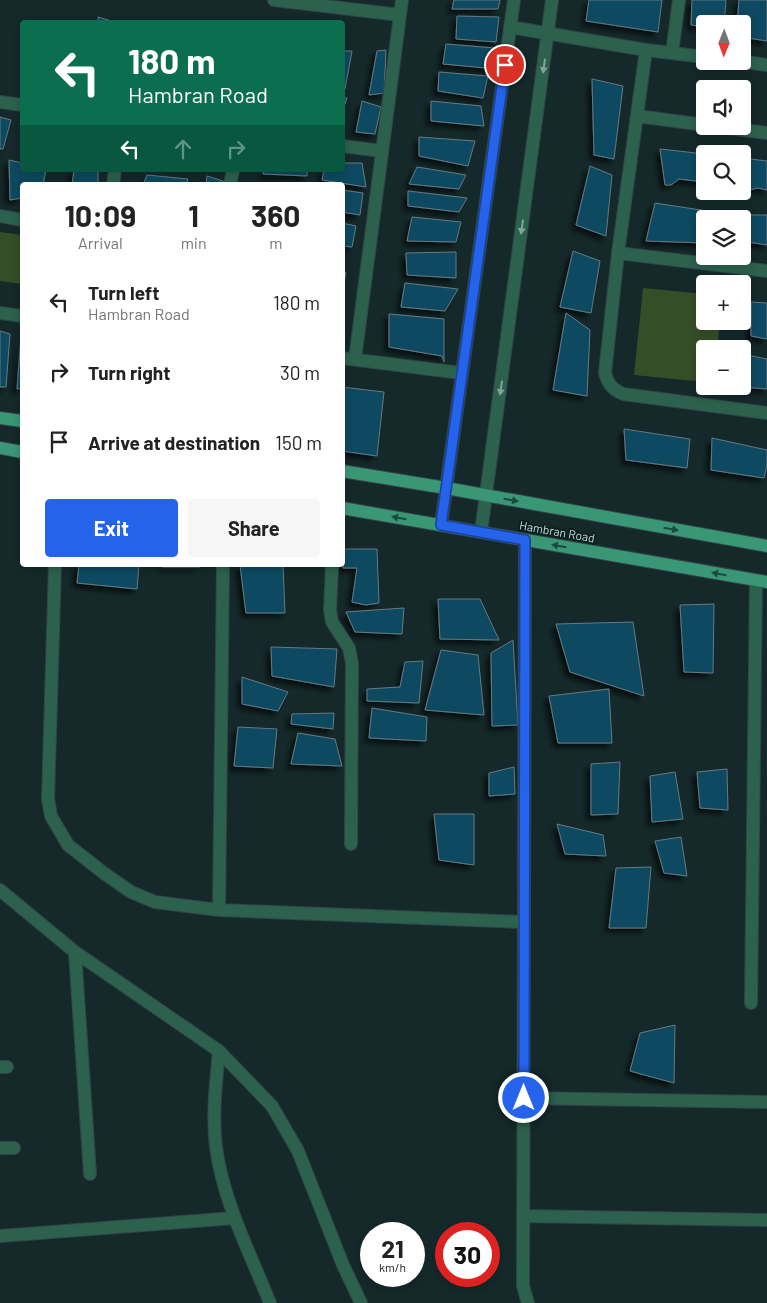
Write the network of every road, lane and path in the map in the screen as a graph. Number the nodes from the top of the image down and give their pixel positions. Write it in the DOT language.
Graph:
graph roads {
  1 [pos="274,0"];
  2 [pos="402,0"];
  3 [pos="514,0"];
  4 [pos="552,0"];
  5 [pos="678,0"];
  6 [pos="400,15"];
  7 [pos="510,27"];
  8 [pos="548,34"];
  9 [pos="646,50"];
  10 [pos="672,53"];
  11 [pos="696,56"];
  12 [pos="751,63"];
  13 [pos="767,65"];
  14 [pos="0,102"];
  15 [pos="20,105"];
  16 [pos="637,116"];
  17 [pos="696,124"];
  18 [pos="751,132"];
  19 [pos="767,134"];
  20 [pos="345,146"];
  21 [pos="382,151"];
  22 [pos="0,216"];
  23 [pos="20,220"];
  24 [pos="618,252"];
  25 [pos="767,271"];
  26 [pos="0,313"];
  27 [pos="20,316"];
  28 [pos="349,358"];
  29 [pos="461,373"];
  30 [pos="767,413"];
  31 [pos="0,418"];
  32 [pos="20,421"];
  33 [pos="0,448"];
  34 [pos="20,452"];
  35 [pos="345,471"];
  36 [pos="446,488"];
  37 [pos="487,496"];
  38 [pos="345,509"];
  39 [pos="441,525"];
  40 [pos="481,532"];
  41 [pos="525,540"];
  42 [pos="767,546"];
  43 [pos="55,567"];
  44 [pos="223,567"];
  45 [pos="332,567"];
  46 [pos="762,581"];
  47 [pos="351,844"];
  48 [pos="0,890"];
  49 [pos="219,910"];
  50 [pos="524,922"];
  51 [pos="75,952"];
  52 [pos="751,1003"];
  53 [pos="218,1051"];
  54 [pos="524,1098"];
  55 [pos="767,1102"];
  56 [pos="0,1148"];
  57 [pos="14,1148"];
  58 [pos="90,1174"];
  59 [pos="524,1216"];
  60 [pos="235,1218"];
  61 [pos="767,1220"];
  62 [pos="0,1236"];
  63 [pos="270,1303"];
  64 [pos="361,1303"];
  65 [pos="528,1303"];
  1 -- 6 [label="street"];
  2 -- 6 [label="street"];
  3 -- 7 [label="street"];
  4 -- 8 [label="street"];
  5 -- 10 [label="street"];
  6 -- 21 [label="street"];
  7 -- 8 [label="street"];
  7 -- 29 [label="street"];
  8 -- 9 [label="street"];
  8 -- 37 [label="street, one-way"];
  9 -- 10 [label="street"];
  9 -- 16 [label="street"];
  10 -- 11 [label="street"];
  12 -- 13 [label="street"];
  14 -- 15 [label="street"];
  16 -- 17 [label="street"];
  16 -- 24 [label="street"];
  18 -- 19 [label="street"];
  20 -- 21 [label="street"];
  21 -- 28 [label="street"];
  22 -- 23 [label="street"];
  24 -- 25 [label="street"];
  24 -- 30 [label="street"];
  26 -- 27 [label="street"];
  28 -- 29 [label="street"];
  29 -- 36 [label="street"];
  31 -- 32 [label="main road"];
  33 -- 34 [label="main road"];
  35 -- 36 [label="main road, Hambran Road"];
  36 -- 37 [label="main road, Hambran Road"];
  36 -- 39 [label="street"];
  37 -- 40 [label="street"];
  37 -- 42 [label="main road, Hambran Road, one-way"];
  39 -- 38 [label="main road, Hambran Road, one-way"];
  39 -- 40 [label="main road, Hambran Road"];
  40 -- 41 [label="main road, Hambran Road"];
  46 -- 41 [label="main road, Hambran Road, one-way"];
  41 -- 50 [label="street"];
  43 -- 49 [label="street"];
  44 -- 49 [label="street"];
  45 -- 47 [label="street"];
  46 -- 52 [label="street"];
  48 -- 51 [label="street"];
  49 -- 50 [label="street"];
  50 -- 54 [label="street"];
  51 -- 53 [label="street"];
  51 -- 58 [label="street"];
  53 -- 60 [label="street"];
  53 -- 64 [label="street"];
  54 -- 55 [label="street"];
  54 -- 59 [label="street"];
  56 -- 57 [label="street"];
  59 -- 61 [label="street"];
  59 -- 65 [label="street"];
  60 -- 62 [label="street"];
  60 -- 63 [label="street"];
}
